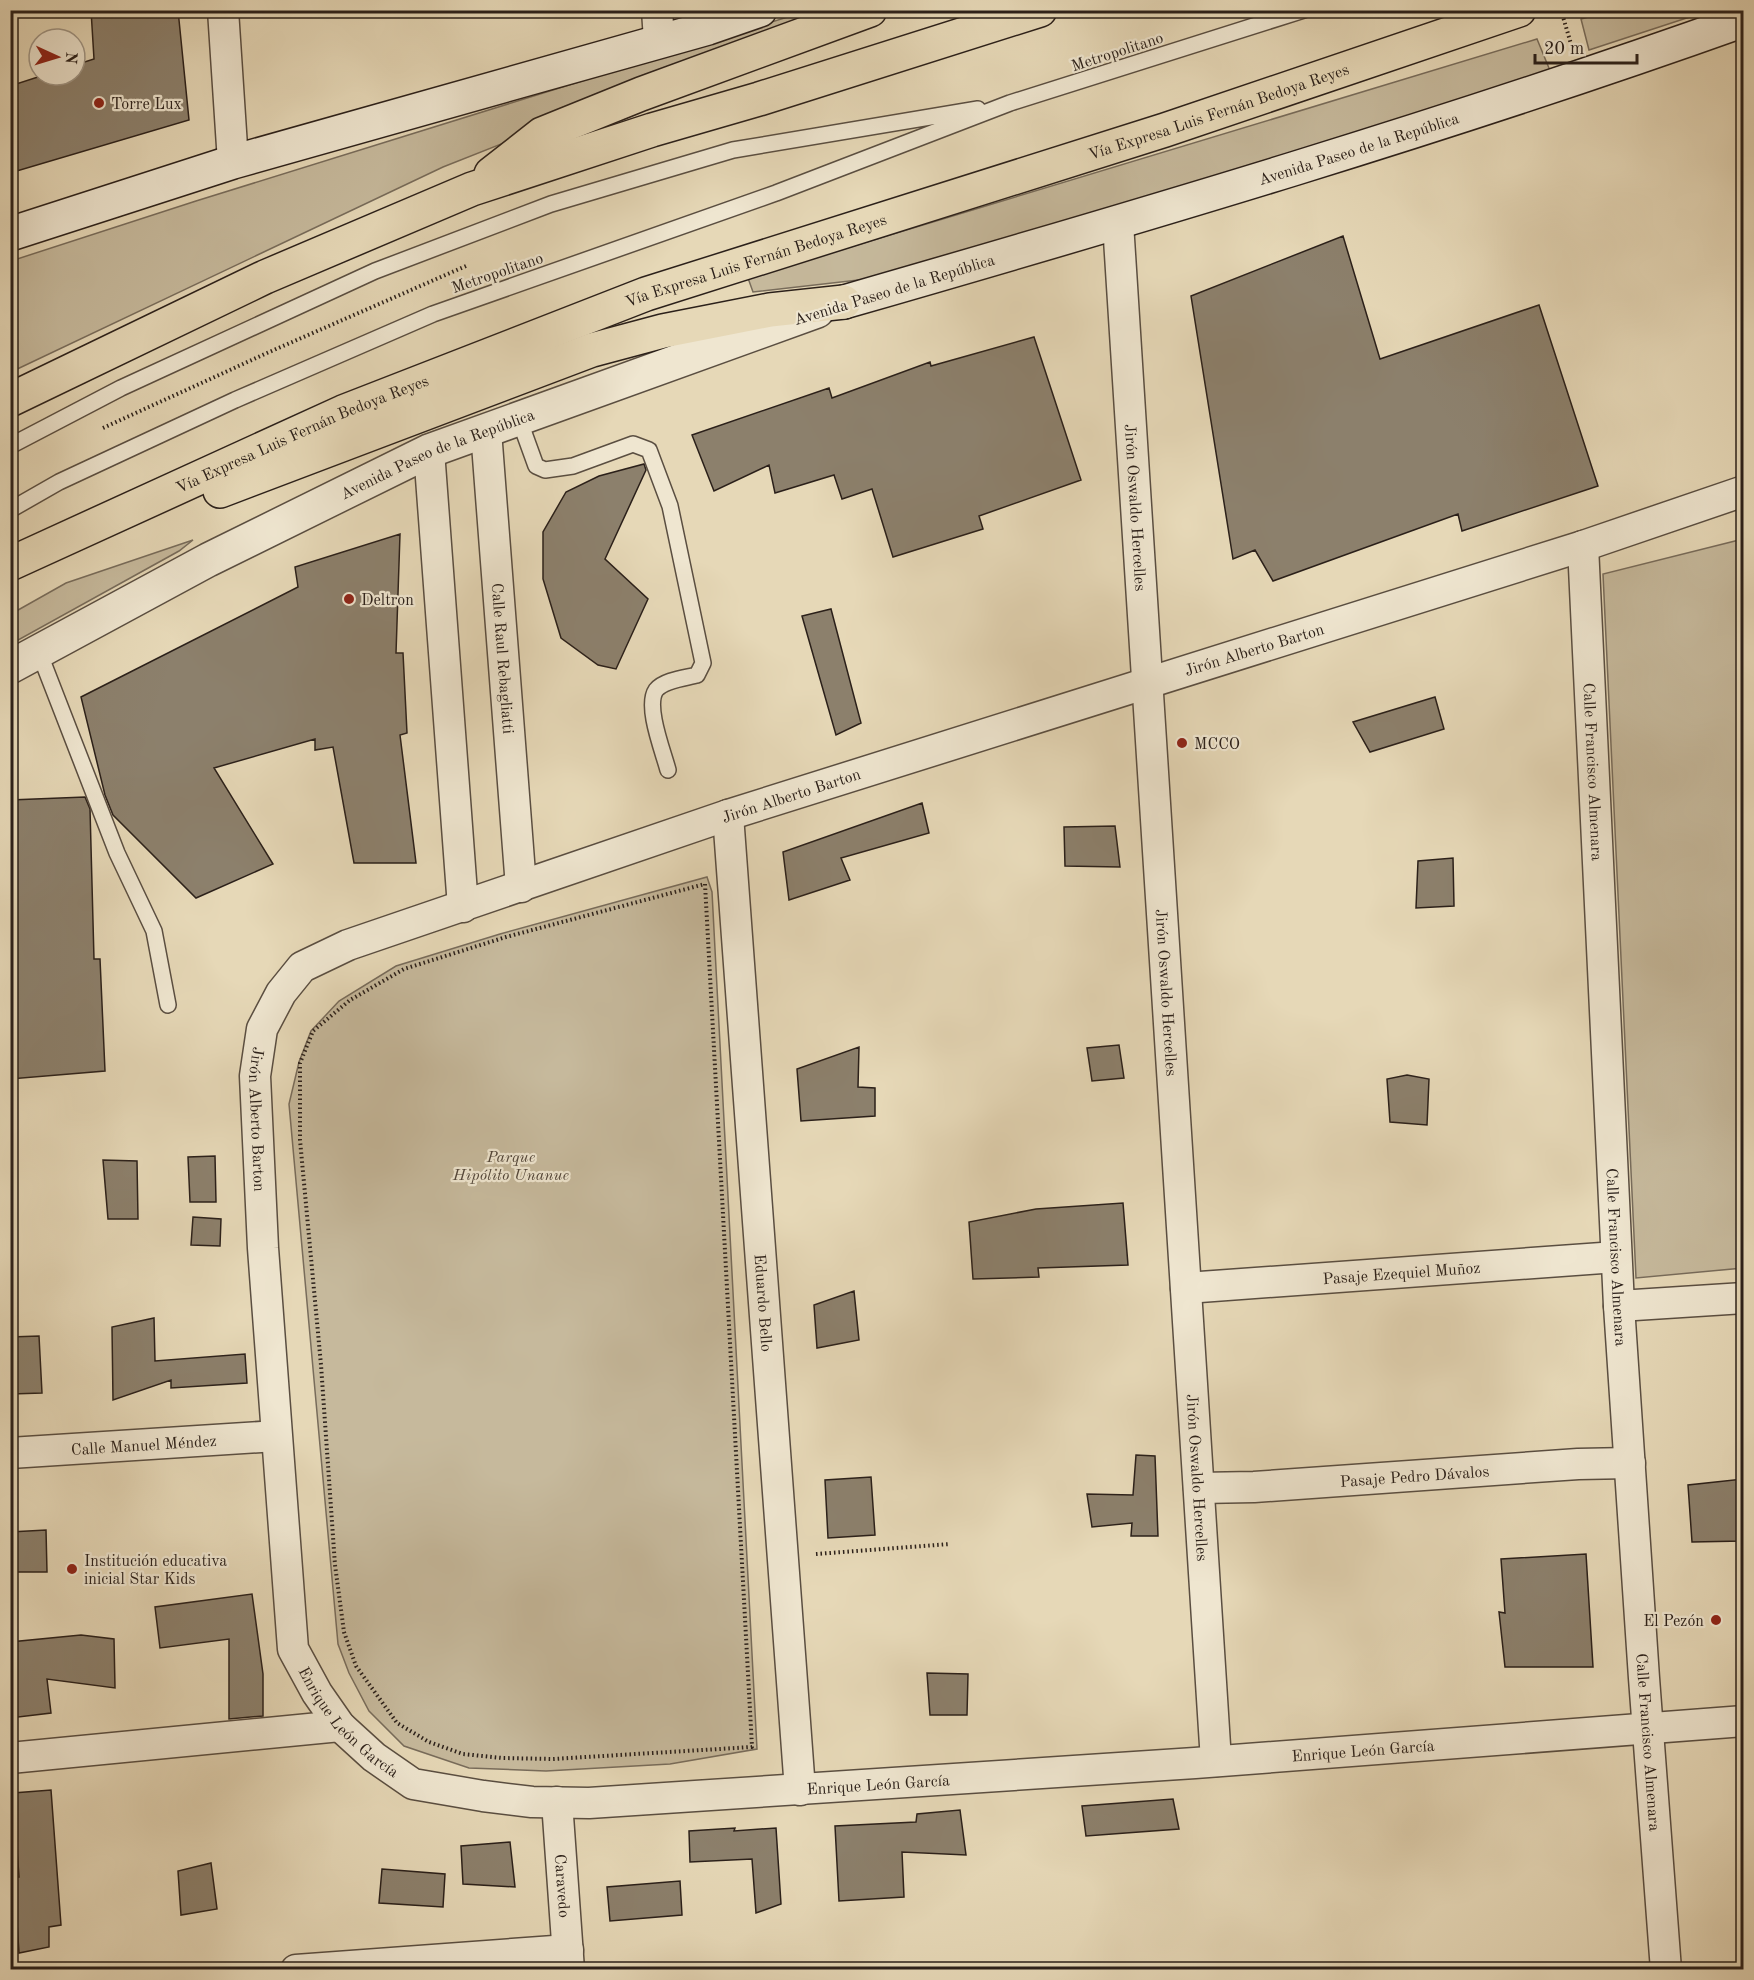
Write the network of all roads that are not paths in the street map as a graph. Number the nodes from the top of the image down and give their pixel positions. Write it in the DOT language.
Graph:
graph roads {
  1 [pos="223,10"];
  2 [pos="760,10"];
  3 [pos="870,10"];
  4 [pos="1040,10"];
  5 [pos="1304,10"];
  6 [pos="1519,10"];
  7 [pos="1743,20"];
  8 [pos="658,26"];
  9 [pos="1010,103"];
  10 [pos="232,162"];
  11 [pos="472,189"];
  12 [pos="1118,223"];
  13 [pos="10,234"];
  14 [pos="844,302"];
  15 [pos="10,400"];
  16 [pos="519,418"];
  17 [pos="486,431"];
  18 [pos="10,446"];
  19 [pos="429,451"];
  20 [pos="1743,490"];
  21 [pos="10,510"];
  22 [pos="1583,546"];
  23 [pos="12,564"];
  24 [pos="39,652"];
  25 [pos="10,667"];
  26 [pos="1147,682"];
  27 [pos="668,770"];
  28 [pos="728,815"];
  29 [pos="521,887"];
  30 [pos="463,907"];
  31 [pos="168,1005"];
  32 [pos="1616,1257"];
  33 [pos="1186,1288"];
  34 [pos="1743,1298"];
  35 [pos="1619,1306"];
  36 [pos="276,1436"];
  37 [pos="10,1454"];
  38 [pos="1630,1463"];
  39 [pos="1199,1488"];
  40 [pos="1743,1721"];
  41 [pos="340,1726"];
  42 [pos="1649,1728"];
  43 [pos="10,1758"];
  44 [pos="1216,1761"];
  45 [pos="800,1790"];
  46 [pos="557,1803"];
  47 [pos="569,1960"];
  48 [pos="296,1970"];
  49 [pos="1666,1970"];
  1 -- 10 [label="street"];
  2 -- 8 [label="main road"];
  3 -- 11 [label="highway"];
  4 -- 11 [label="highway"];
  5 -- 9 [label="lane, Metropolitano"];
  6 -- 23 [label="highway, Vía Expresa Luis Fernán Bedoya Reyes"];
  7 -- 12 [label="main road, Avenida Paseo de la República"];
  8 -- 10 [label="main road"];
  9 -- 18 [label="lane, Metropolitano"];
  9 -- 21 [label="lane, Metropolitano"];
  10 -- 13 [label="main road"];
  11 -- 15 [label="highway"];
  12 -- 14 [label="main road, Avenida Paseo de la República"];
  12 -- 26 [label="street, Jirón Oswaldo Hercelles"];
  14 -- 16 [label="main road, Avenida Paseo de la República"];
  14 -- 23 [label="highway"];
  16 -- 17 [label="main road, Avenida Paseo de la República"];
  16 -- 27 [label="lane"];
  17 -- 19 [label="main road, Avenida Paseo de la República"];
  17 -- 29 [label="street, Calle Raul Rebagliatti"];
  19 -- 24 [label="main road, Avenida Paseo de la República"];
  19 -- 30 [label="street"];
  20 -- 22 [label="street, Jirón Alberto Barton"];
  22 -- 26 [label="street, Jirón Alberto Barton"];
  22 -- 32 [label="street, Calle Francisco Almenara"];
  24 -- 25 [label="main road, Avenida Paseo de la República"];
  24 -- 31 [label="lane"];
  26 -- 28 [label="street, Jirón Alberto Barton"];
  26 -- 33 [label="street, Jirón Oswaldo Hercelles"];
  28 -- 29 [label="street, Jirón Alberto Barton"];
  28 -- 45 [label="street, Eduardo Bello"];
  29 -- 30 [label="street, Jirón Alberto Barton"];
  30 -- 36 [label="street, Jirón Alberto Barton"];
  32 -- 33 [label="street, Pasaje Ezequiel Muñoz"];
  32 -- 35 [label="street, Calle Francisco Almenara"];
  33 -- 39 [label="street, Jirón Oswaldo Hercelles"];
  34 -- 35 [label="street"];
  35 -- 38 [label="street, Calle Francisco Almenara"];
  36 -- 37 [label="street, Calle Manuel Méndez"];
  36 -- 41 [label="street, Enrique León García"];
  38 -- 39 [label="street, Pasaje Pedro Dávalos"];
  38 -- 42 [label="street, Calle Francisco Almenara"];
  39 -- 44 [label="street, Jirón Oswaldo Hercelles"];
  40 -- 42 [label="street, Enrique León García"];
  41 -- 43 [label="street"];
  41 -- 46 [label="street, Enrique León García"];
  42 -- 44 [label="street, Enrique León García"];
  42 -- 49 [label="street, Calle Francisco Almenara"];
  44 -- 45 [label="street, Enrique León García"];
  45 -- 46 [label="street, Enrique León García"];
  46 -- 47 [label="street, Caravedo"];
  47 -- 48 [label="street"];
}
